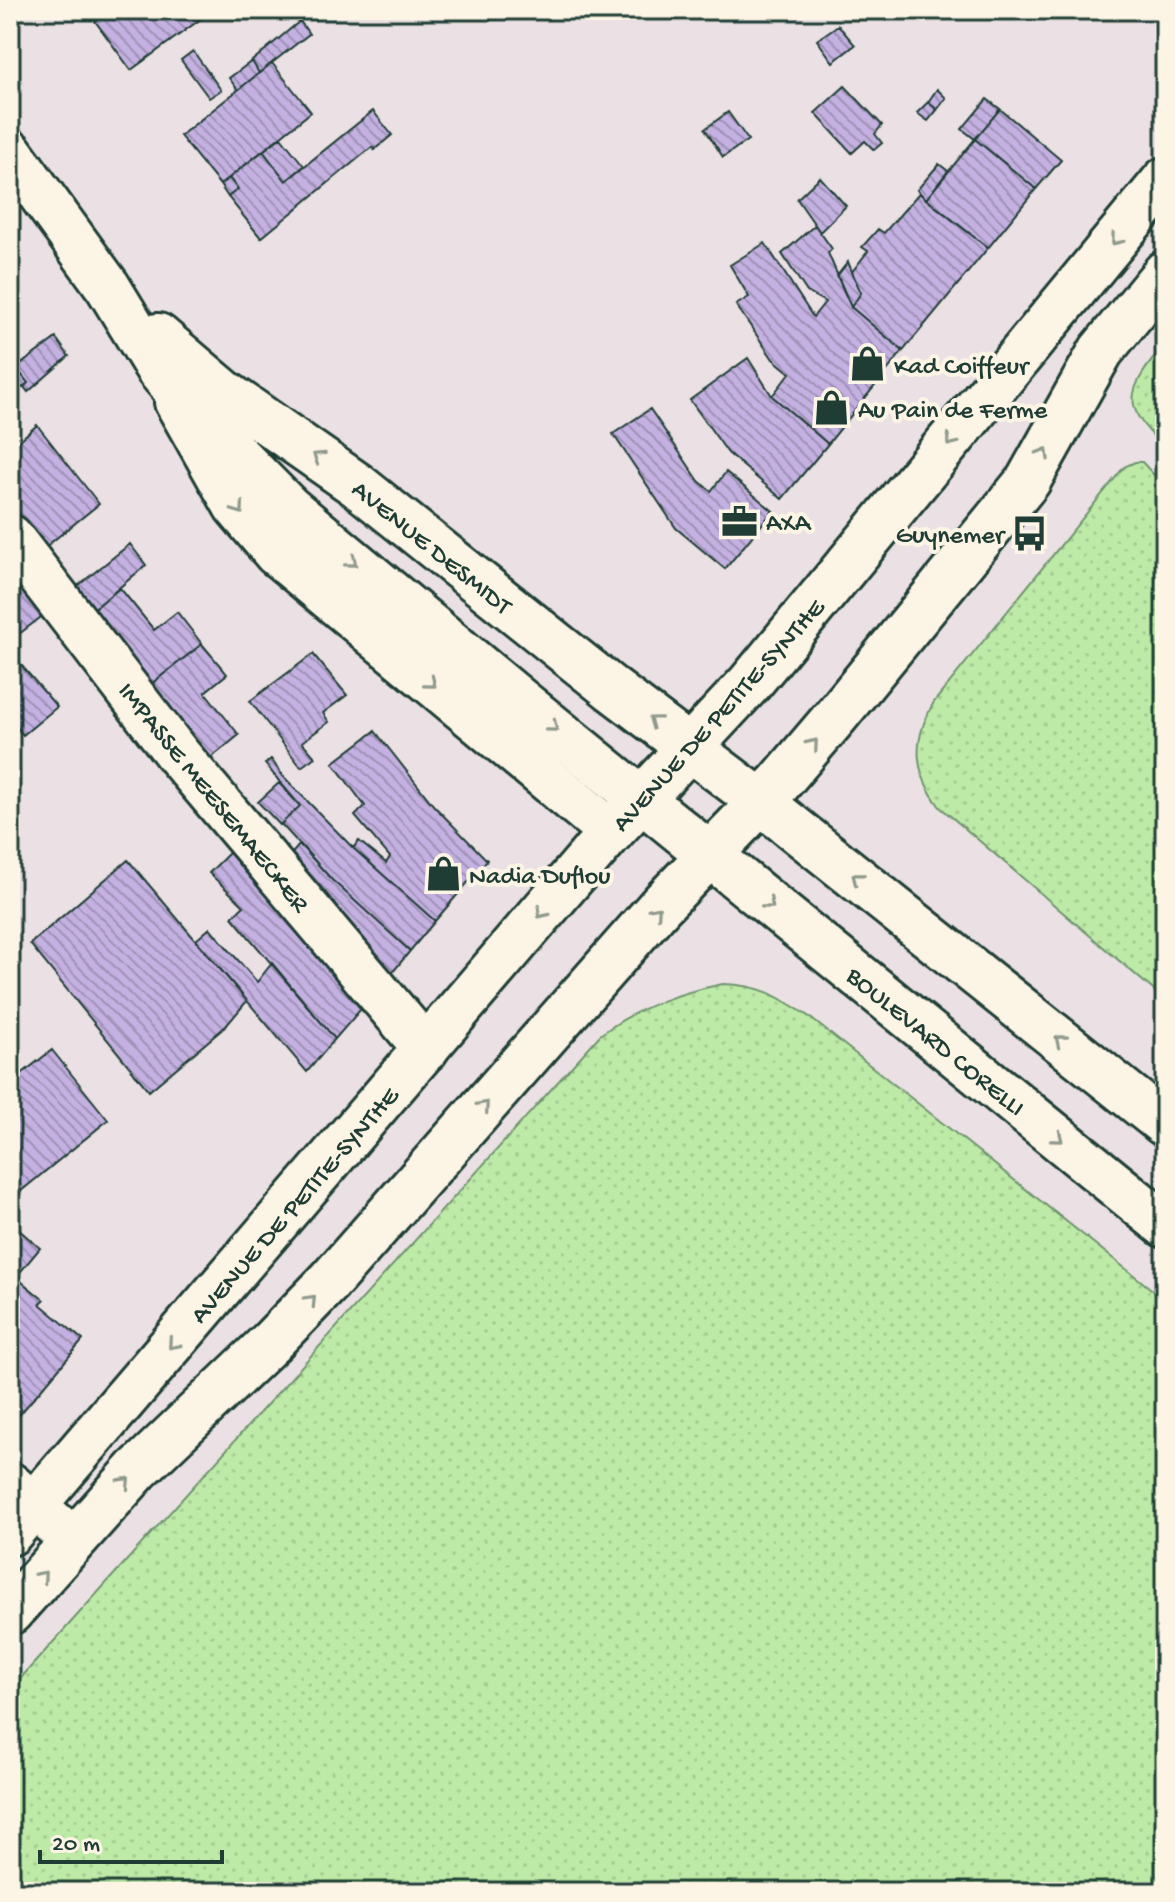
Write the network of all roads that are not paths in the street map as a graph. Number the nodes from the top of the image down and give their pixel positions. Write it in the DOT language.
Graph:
graph roads {
  1 [pos="10,152"];
  2 [pos="1165,180"];
  3 [pos="1165,273"];
  4 [pos="108,287"];
  5 [pos="158,369"];
  6 [pos="10,537"];
  7 [pos="688,747"];
  8 [pos="641,799"];
  9 [pos="761,802"];
  10 [pos="611,832"];
  11 [pos="709,854"];
  12 [pos="426,1049"];
  13 [pos="1165,1124"];
  14 [pos="1165,1225"];
  15 [pos="18,1508"];
  16 [pos="73,1540"];
  17 [pos="10,1612"];
  1 -- 4 [label="main road, AVENUE DESMIDT"];
  2 -- 7 [label="main road, AVENUE DE PETITE-SYNTHE, one-way"];
  9 -- 3 [label="main road, one-way"];
  4 -- 5 [label="main road, AVENUE DESMIDT"];
  7 -- 4 [label="main road, AVENUE DESMIDT, one-way"];
  5 -- 8 [label="main road, AVENUE DESMIDT, one-way"];
  5 -- 10 [label="main road, AVENUE DESMIDT, one-way"];
  6 -- 12 [label="main road, IMPASSE MEESEMAECKER"];
  7 -- 8 [label="main road, AVENUE DE PETITE-SYNTHE"];
  7 -- 9 [label="main road, AVENUE DESMIDT"];
  8 -- 10 [label="main road, AVENUE DE PETITE-SYNTHE"];
  8 -- 11 [label="main road, AVENUE DESMIDT"];
  9 -- 11 [label="main road"];
  13 -- 9 [label="main road, one-way"];
  10 -- 12 [label="main road, AVENUE DE PETITE-SYNTHE, one-way"];
  11 -- 14 [label="main road, BOULEVARD CORELLI, one-way"];
  16 -- 11 [label="main road, one-way"];
  12 -- 15 [label="main road, AVENUE DE PETITE-SYNTHE, one-way"];
  15 -- 16 [label="main road"];
  17 -- 16 [label="main road, one-way"];
}
